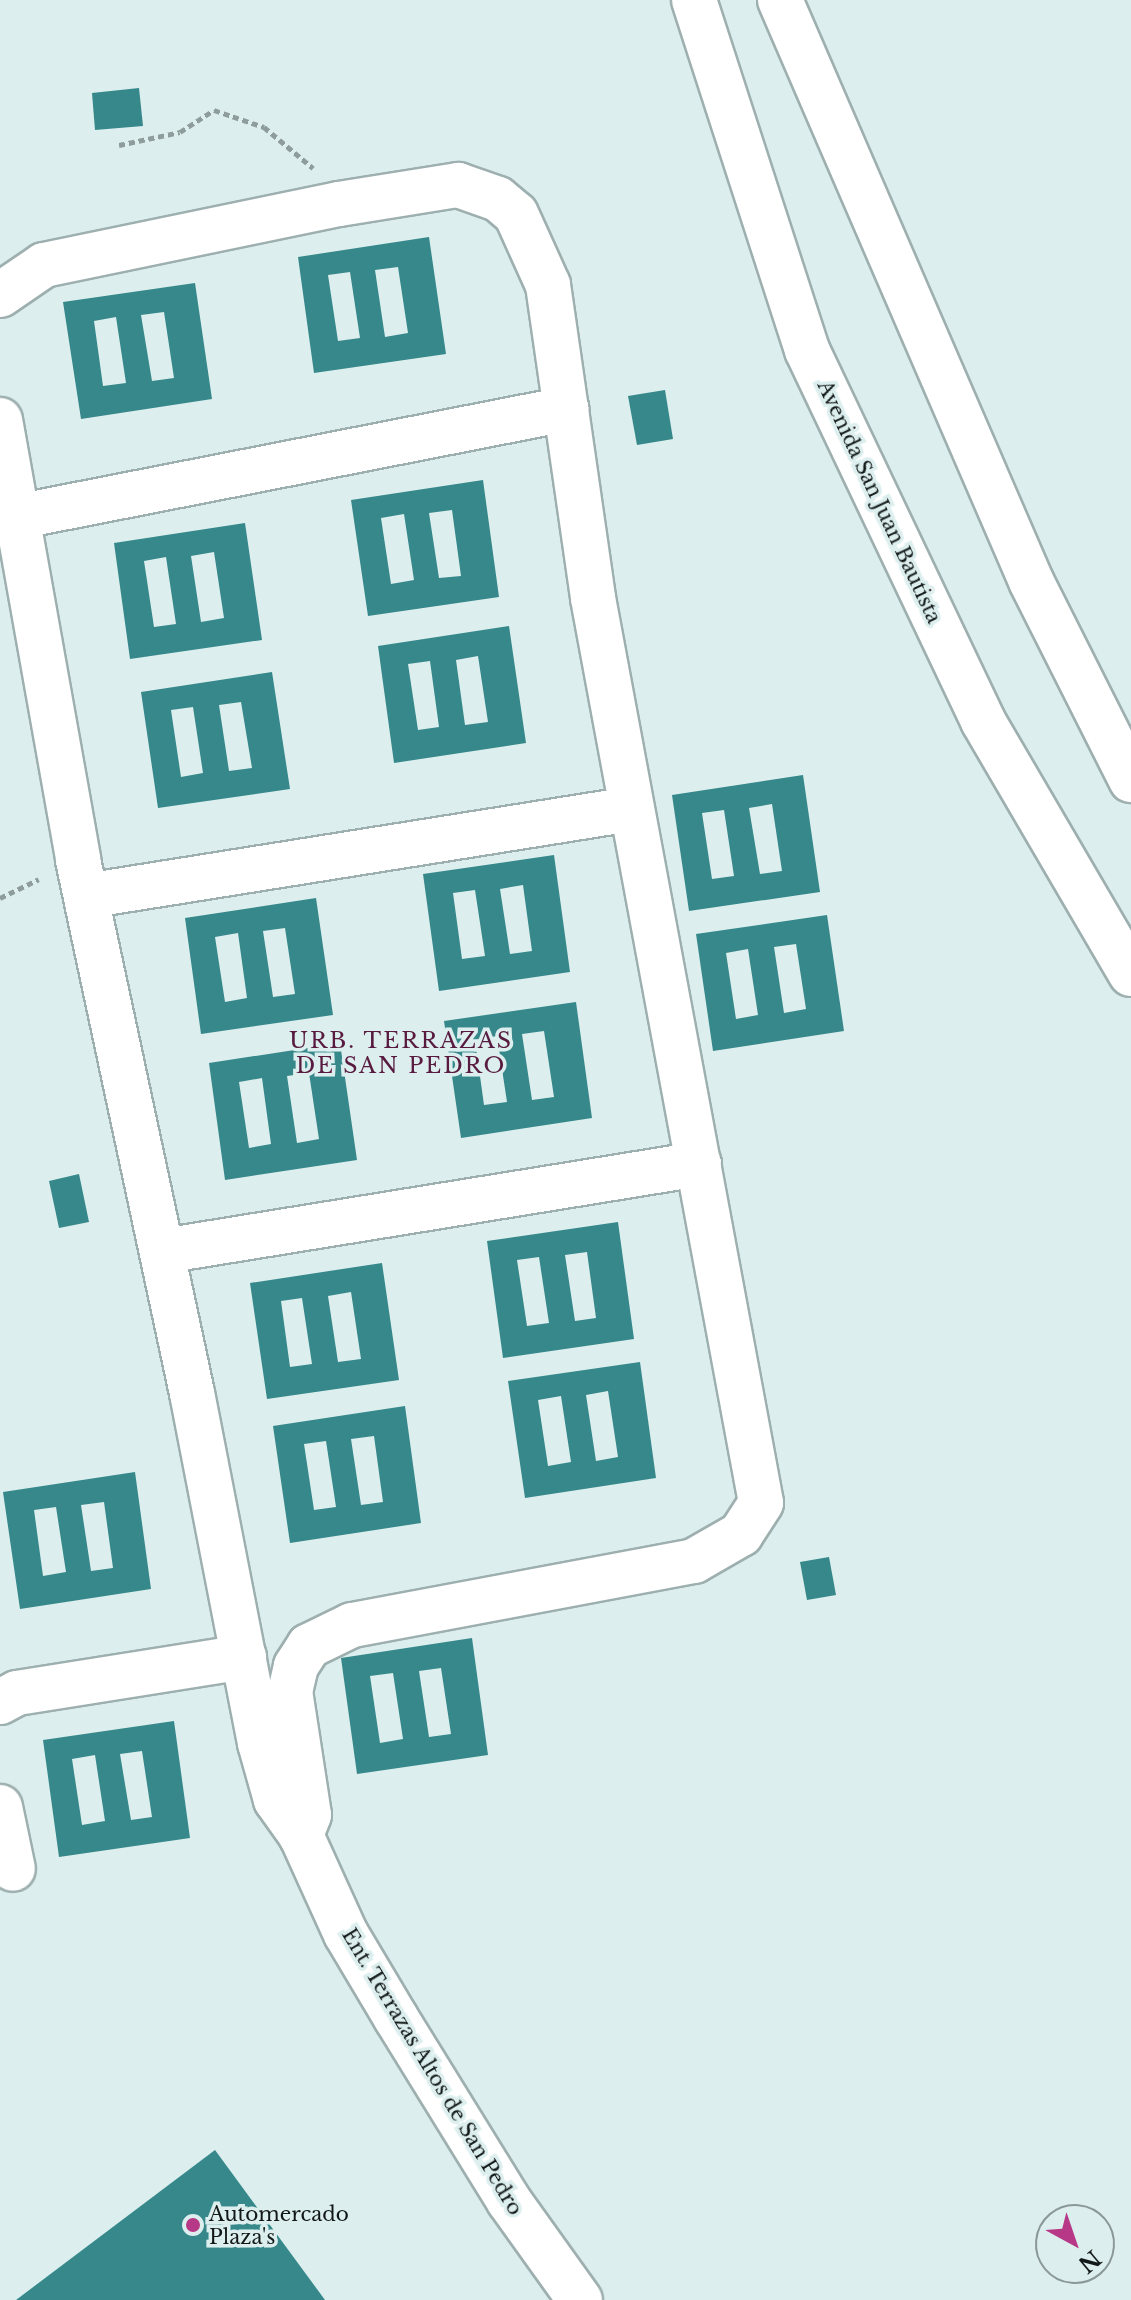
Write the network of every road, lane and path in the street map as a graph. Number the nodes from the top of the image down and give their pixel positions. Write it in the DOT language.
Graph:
graph roads {
  1 [pos="694,0"];
  2 [pos="780,0"];
  3 [pos="119,145"];
  4 [pos="339,204"];
  5 [pos="0,295"];
  6 [pos="566,409"];
  7 [pos="0,420"];
  8 [pos="16,517"];
  9 [pos="1131,780"];
  10 [pos="631,809"];
  11 [pos="86,896"];
  12 [pos="1131,974"];
  13 [pos="699,1164"];
  14 [pos="163,1251"];
  15 [pos="244,1657"];
  16 [pos="0,1702"];
  17 [pos="0,1807"];
  18 [pos="301,1835"];
  19 [pos="13,1869"];
  20 [pos="580,2300"];
  1 -- 12 [label="street, Avenida San Juan Bautista"];
  2 -- 9 [label="street"];
  3 -- 4 [label="path"];
  4 -- 5 [label="street"];
  4 -- 6 [label="street"];
  6 -- 8 [label="street"];
  6 -- 10 [label="street"];
  7 -- 8 [label="street, Ent. Terrazas Altos de San Pedro"];
  8 -- 11 [label="street, Ent. Terrazas Altos de San Pedro"];
  10 -- 11 [label="street"];
  10 -- 13 [label="street"];
  11 -- 14 [label="street, Ent. Terrazas Altos de San Pedro"];
  13 -- 14 [label="street"];
  13 -- 18 [label="street"];
  14 -- 15 [label="street, Ent. Terrazas Altos de San Pedro"];
  15 -- 16 [label="street"];
  15 -- 18 [label="street, Ent. Terrazas Altos de San Pedro"];
  17 -- 19 [label="street"];
  18 -- 20 [label="street, Ent. Terrazas Altos de San Pedro"];
}
